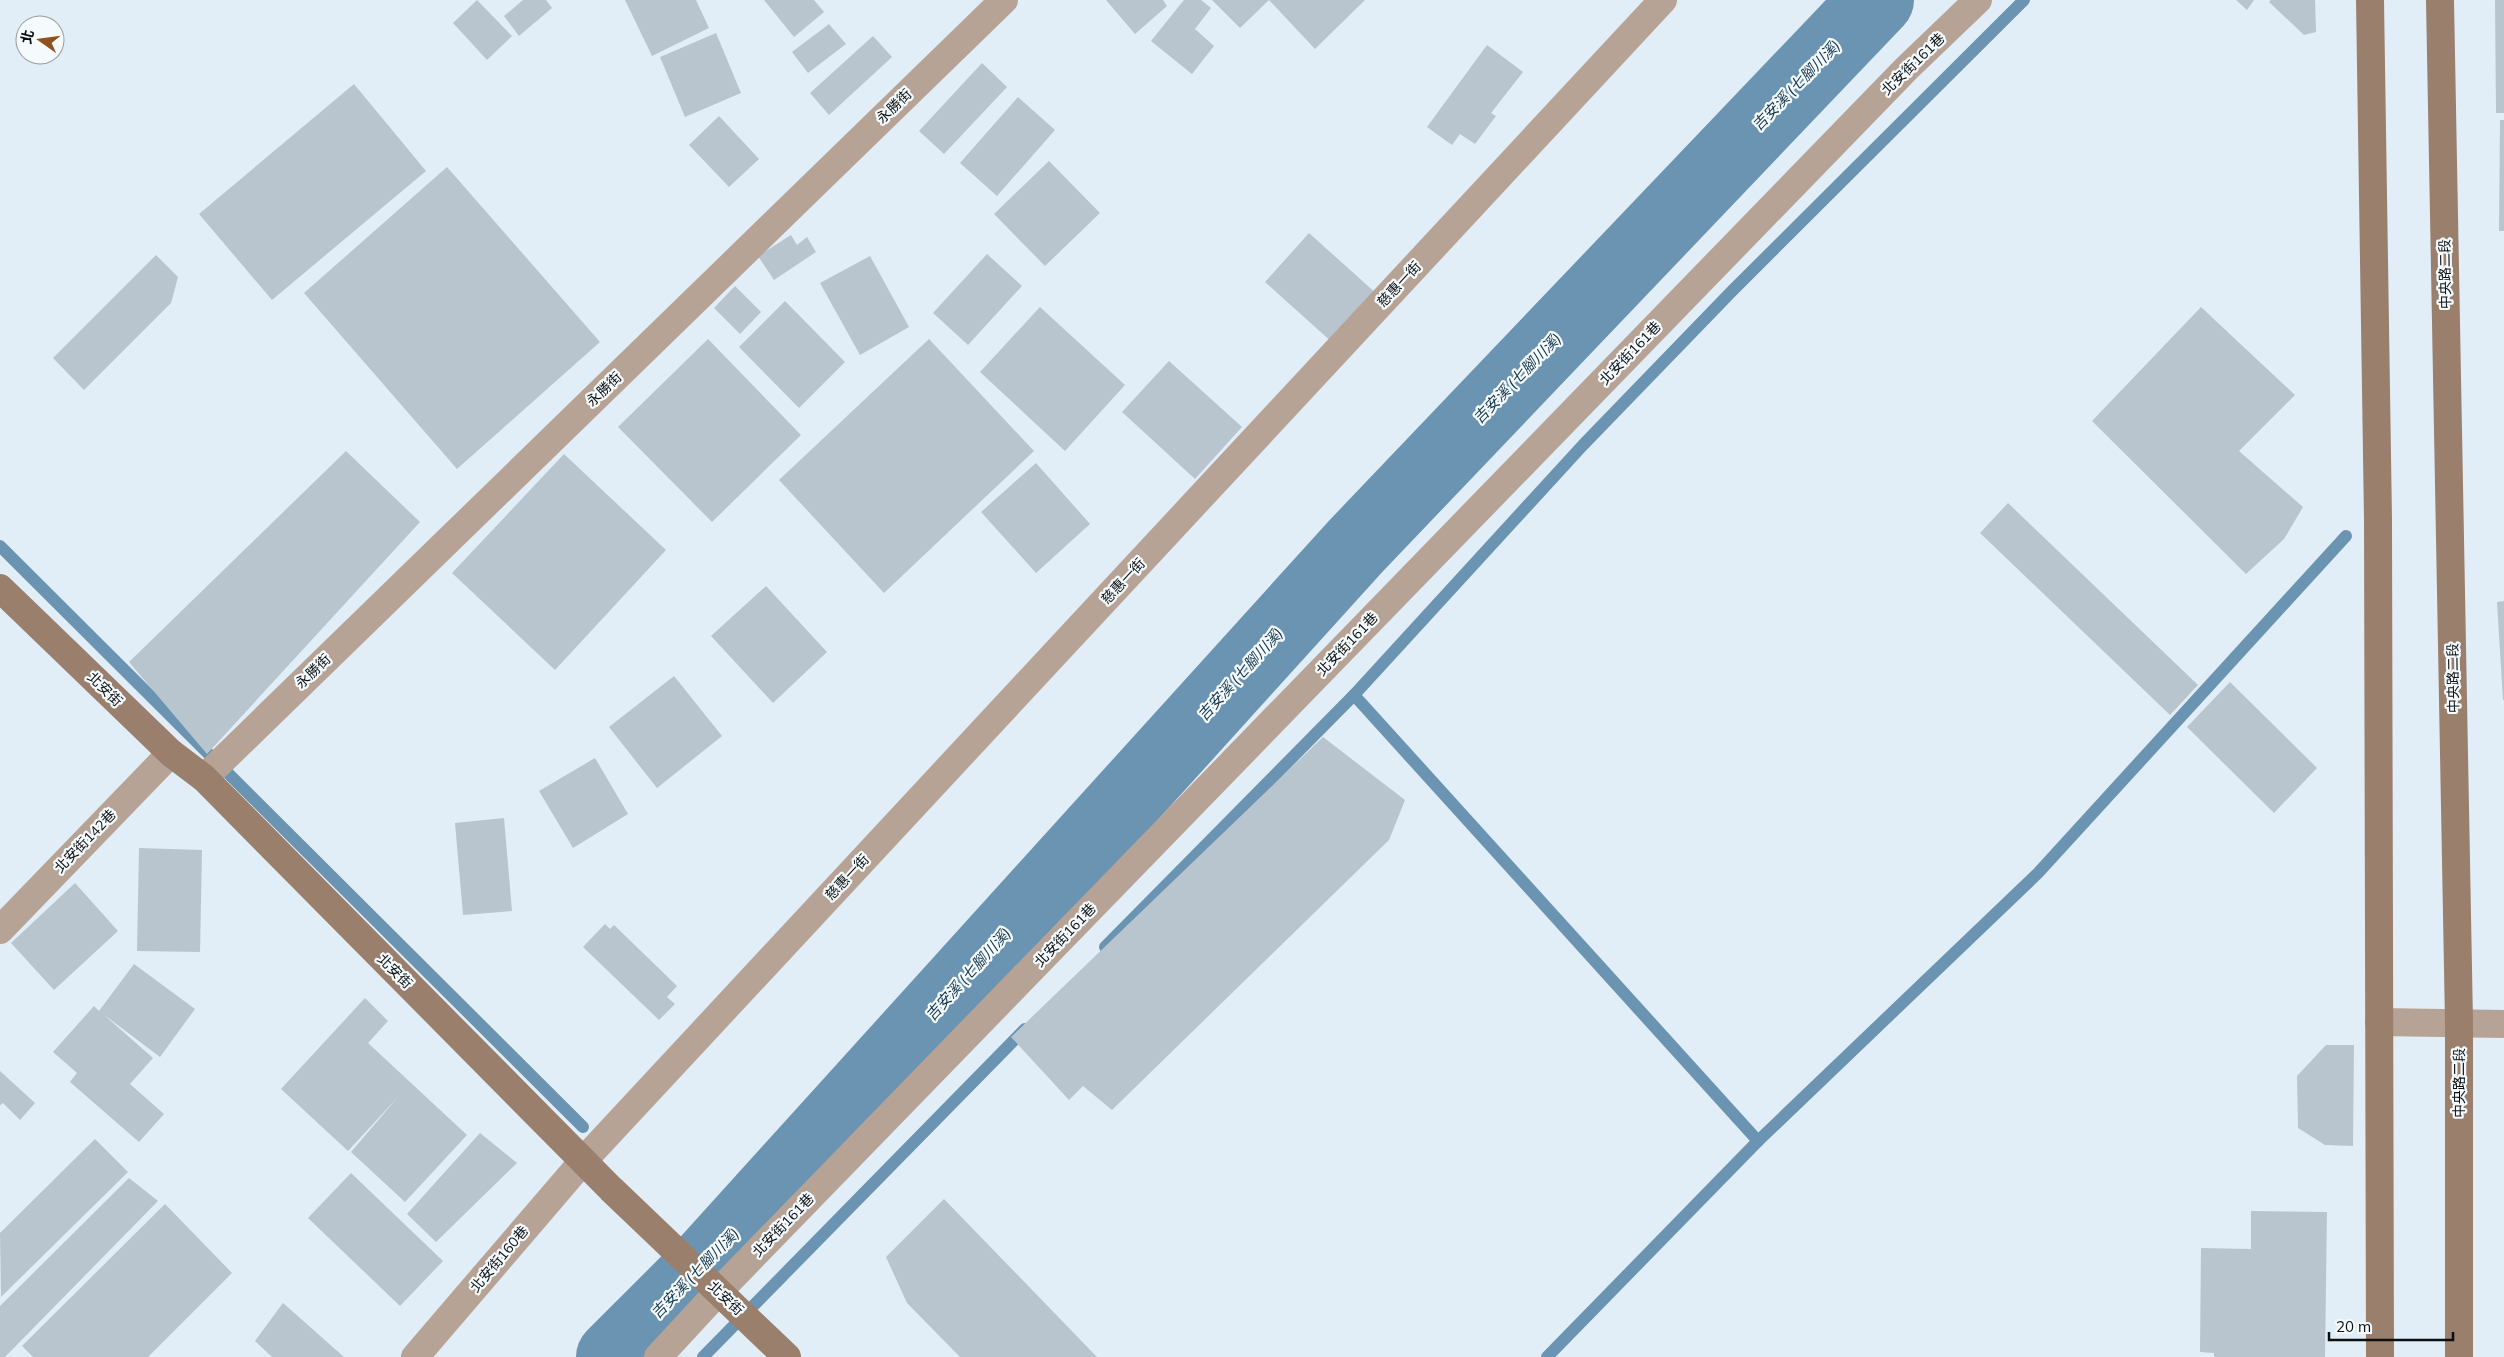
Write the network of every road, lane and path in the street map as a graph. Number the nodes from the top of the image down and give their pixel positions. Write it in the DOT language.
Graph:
graph roads {
  1 [pos="1004,0"];
  2 [pos="1663,0"];
  3 [pos="1978,0"];
  4 [pos="2370,0"];
  5 [pos="2440,0"];
  6 [pos="0,588"];
  7 [pos="171,753"];
  8 [pos="204,778"];
  9 [pos="0,930"];
  10 [pos="2379,1022"];
  11 [pos="2461,1022"];
  12 [pos="2504,1024"];
  13 [pos="583,1161"];
  14 [pos="719,1291"];
  15 [pos="416,1357"];
  16 [pos="658,1357"];
  17 [pos="787,1357"];
  18 [pos="2380,1357"];
  19 [pos="2459,1357"];
  1 -- 8 [label="street, 永勝街"];
  2 -- 13 [label="street, 慈惠一街"];
  3 -- 14 [label="street, 北安街161巷"];
  4 -- 10 [label="street"];
  5 -- 11 [label="street, 中央路二段"];
  6 -- 7 [label="street, 北安街"];
  7 -- 8 [label="street, 北安街"];
  7 -- 9 [label="street, 北安街142巷"];
  8 -- 13 [label="street, 北安街"];
  10 -- 11 [label="street"];
  10 -- 18 [label="street"];
  11 -- 12 [label="street"];
  11 -- 19 [label="street, 中央路二段"];
  13 -- 14 [label="street, 北安街"];
  13 -- 15 [label="street, 北安街160巷"];
  14 -- 16 [label="street, 北安街161巷"];
  14 -- 17 [label="street, 北安街"];
}
